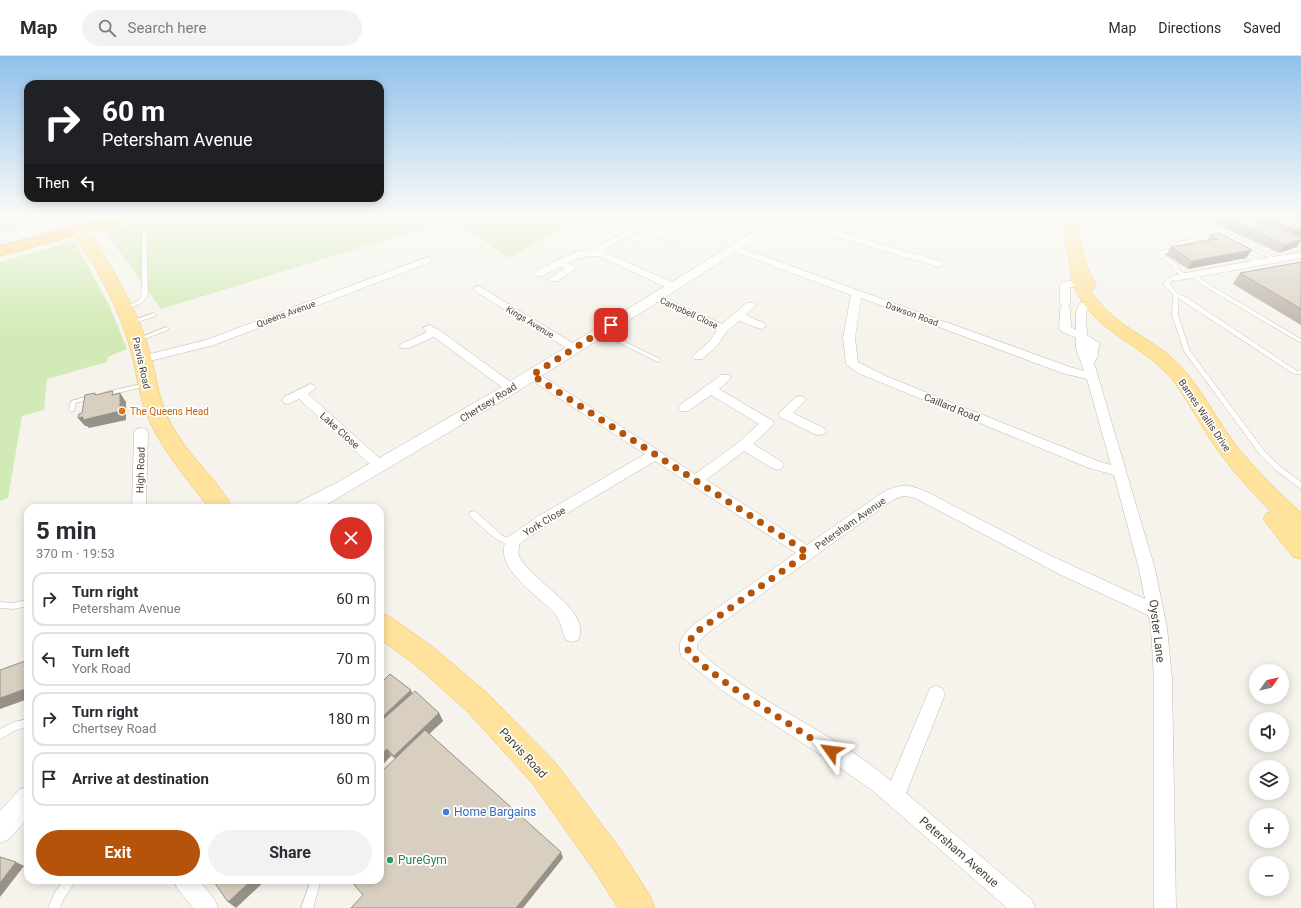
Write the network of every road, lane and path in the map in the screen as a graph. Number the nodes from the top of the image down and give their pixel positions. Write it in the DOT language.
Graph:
graph roads {
  1 [pos="96,257"];
  2 [pos="144,257"];
  3 [pos="573,257"];
  4 [pos="607,257"];
  5 [pos="719,257"];
  6 [pos="756,257"];
  7 [pos="914,257"];
  8 [pos="1076,257"];
  9 [pos="1162,257"];
  10 [pos="1250,257"];
  11 [pos="1271,257"];
  12 [pos="1290,257"];
  13 [pos="1276,259"];
  14 [pos="428,260"];
  15 [pos="1260,262"];
  16 [pos="561,263"];
  17 [pos="939,264"];
  18 [pos="539,274"];
  19 [pos="1190,275"];
  20 [pos="1175,278"];
  21 [pos="553,279"];
  22 [pos="672,286"];
  23 [pos="1086,288"];
  24 [pos="486,291"];
  25 [pos="856,294"];
  26 [pos="1176,295"];
  27 [pos="656,297"];
  28 [pos="751,305"];
  29 [pos="154,315"];
  30 [pos="738,316"];
  31 [pos="131,323"];
  32 [pos="760,326"];
  33 [pos="166,329"];
  34 [pos="723,329"];
  35 [pos="601,332"];
  36 [pos="1082,338"];
  37 [pos="1301,342"];
  38 [pos="405,346"];
  39 [pos="575,349"];
  40 [pos="698,357"];
  41 [pos="142,360"];
  42 [pos="658,360"];
  43 [pos="1301,372"];
  44 [pos="532,375"];
  45 [pos="1091,376"];
  46 [pos="725,378"];
  47 [pos="146,385"];
  48 [pos="511,388"];
  49 [pos="711,389"];
  50 [pos="288,400"];
  51 [pos="800,400"];
  52 [pos="684,408"];
  53 [pos="72,410"];
  54 [pos="784,414"];
  55 [pos="768,424"];
  56 [pos="819,431"];
  57 [pos="141,432"];
  58 [pos="744,445"];
  59 [pos="656,455"];
  60 [pos="1233,456"];
  61 [pos="777,465"];
  62 [pos="380,466"];
  63 [pos="1120,472"];
  64 [pos="1249,473"];
  65 [pos="695,481"];
  66 [pos="1301,486"];
  67 [pos="333,495"];
  68 [pos="139,504"];
  69 [pos="221,504"];
  70 [pos="313,504"];
  71 [pos="321,504"];
  72 [pos="1301,511"];
  73 [pos="473,514"];
  74 [pos="1301,528"];
  75 [pos="512,542"];
  76 [pos="1301,550"];
  77 [pos="808,553"];
  78 [pos="0,604"];
  79 [pos="24,604"];
  80 [pos="1156,611"];
  81 [pos="384,627"];
  82 [pos="572,635"];
  83 [pos="936,694"];
  84 [pos="24,724"];
  85 [pos="0,734"];
  86 [pos="895,796"];
  87 [pos="24,803"];
  88 [pos="0,830"];
  89 [pos="67,884"];
  90 [pos="188,884"];
  91 [pos="315,884"];
  92 [pos="54,908"];
  93 [pos="207,908"];
  94 [pos="307,908"];
  95 [pos="638,908"];
  96 [pos="1024,908"];
  97 [pos="1165,908"];
  1 -- 31 [label="main road, Parvis Road, bridge"];
  2 -- 31 [label="lane"];
  3 -- 16 [label="street"];
  4 -- 22 [label="street"];
  5 -- 22 [label="street, Chertsey Road"];
  6 -- 25 [label="street, Dawson Road"];
  7 -- 17 [label="street"];
  8 -- 23 [label="main road"];
  9 -- 19 [label="lane"];
  10 -- 15 [label="lane"];
  11 -- 13 [label="lane"];
  12 -- 13 [label="street"];
  13 -- 15 [label="street"];
  14 -- 41 [label="street, Queens Avenue"];
  15 -- 19 [label="street"];
  16 -- 18 [label="street"];
  16 -- 21 [label="street"];
  19 -- 20 [label="street"];
  19 -- 37 [label="lane"];
  20 -- 26 [label="lane"];
  22 -- 27 [label="street, Chertsey Road"];
  23 -- 36 [label="street"];
  23 -- 36 [label="street, Oyster Lane"];
  23 -- 60 [label="main road, Barnes Wallis Drive"];
  24 -- 39 [label="street, Kings Avenue"];
  25 -- 45 [label="street, Dawson Road"];
  25 -- 63 [label="street, Caillard Road"];
  26 -- 43 [label="lane"];
  26 -- 66 [label="lane"];
  27 -- 34 [label="street, Campbell Close"];
  27 -- 35 [label="street, Chertsey Road"];
  28 -- 30 [label="street, Campbell Close"];
  29 -- 31 [label="lane"];
  30 -- 32 [label="street"];
  30 -- 34 [label="street, Campbell Close"];
  31 -- 33 [label="lane"];
  31 -- 41 [label="main road, Parvis Road"];
  34 -- 40 [label="street, Campbell Close"];
  35 -- 39 [label="street, Chertsey Road"];
  35 -- 42 [label="lane"];
  36 -- 45 [label="street, Oyster Lane"];
  38 -- 48 [label="street"];
  39 -- 44 [label="street, Chertsey Road"];
  41 -- 47 [label="main road, Parvis Road"];
  44 -- 48 [label="street, Chertsey Road"];
  44 -- 59 [label="street"];
  45 -- 63 [label="street, Oyster Lane"];
  46 -- 49 [label="street"];
  47 -- 53 [label="lane"];
  47 -- 69 [label="main road, Parvis Road"];
  48 -- 62 [label="street, Chertsey Road"];
  49 -- 52 [label="street"];
  49 -- 55 [label="street"];
  50 -- 62 [label="street, Lake Close"];
  51 -- 54 [label="street"];
  54 -- 55 [label="street"];
  54 -- 56 [label="street"];
  55 -- 58 [label="street"];
  57 -- 68 [label="street, High Road"];
  58 -- 61 [label="street"];
  58 -- 65 [label="street"];
  59 -- 65 [label="street"];
  59 -- 75 [label="street, York Close"];
  60 -- 64 [label="main road, Barnes Wallis Drive"];
  60 -- 76 [label="main road, Barnes Wallis Drive"];
  62 -- 67 [label="street, Chertsey Road"];
  63 -- 80 [label="street, Oyster Lane"];
  64 -- 72 [label="main road, Barnes Wallis Drive"];
  64 -- 74 [label="main road, Barnes Wallis Drive"];
  65 -- 77 [label="street"];
  67 -- 70 [label="street, Chertsey Road"];
  67 -- 71 [label="street, Chertsey Road"];
  73 -- 75 [label="lane"];
  75 -- 82 [label="street, York Close"];
  77 -- 80 [label="street, Petersham Avenue"];
  77 -- 86 [label="street, Petersham Avenue"];
  78 -- 79 [label="lane"];
  80 -- 97 [label="street, Oyster Lane"];
  81 -- 95 [label="main road, Parvis Road"];
  83 -- 86 [label="street"];
  84 -- 85 [label="lane"];
  86 -- 96 [label="street, Petersham Avenue"];
  87 -- 88 [label="street"];
  89 -- 92 [label="lane"];
  90 -- 93 [label="street"];
  91 -- 94 [label="lane"];
}
